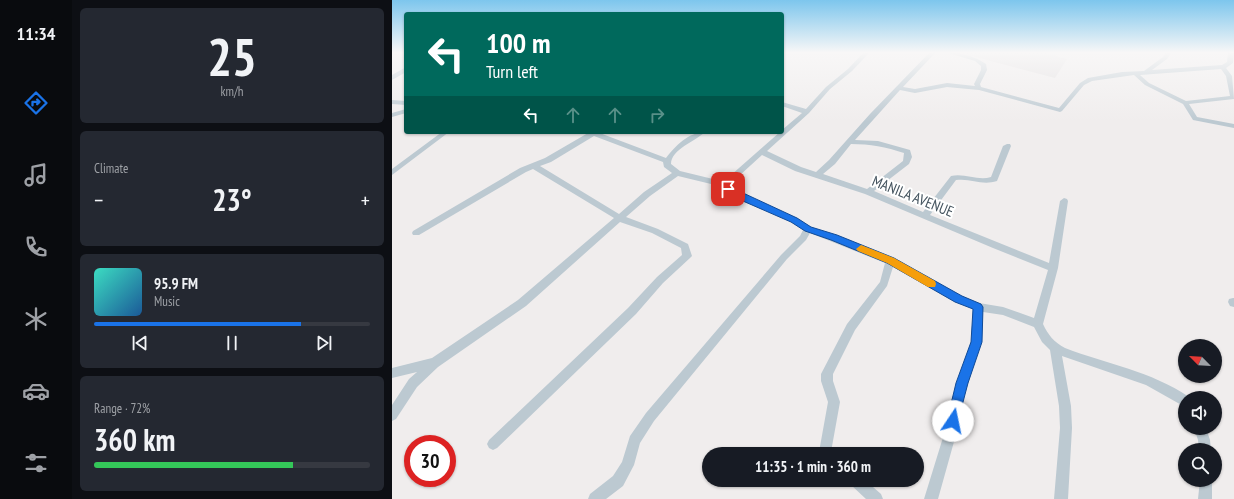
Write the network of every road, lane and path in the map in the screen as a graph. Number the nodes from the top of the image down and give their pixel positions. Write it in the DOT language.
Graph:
graph roads {
  1 [pos="844,75"];
  2 [pos="911,75"];
  3 [pos="981,75"];
  4 [pos="1122,75"];
  5 [pos="1137,75"];
  6 [pos="1229,75"];
  7 [pos="899,88"];
  8 [pos="979,88"];
  9 [pos="1234,97"];
  10 [pos="392,102"];
  11 [pos="404,103"];
  12 [pos="1185,103"];
  13 [pos="784,105"];
  14 [pos="404,112"];
  15 [pos="807,112"];
  16 [pos="392,115"];
  17 [pos="1234,126"];
  18 [pos="784,132"];
  19 [pos="443,134"];
  20 [pos="589,134"];
  21 [pos="597,134"];
  22 [pos="699,134"];
  23 [pos="782,134"];
  24 [pos="849,142"];
  25 [pos="1007,146"];
  26 [pos="762,152"];
  27 [pos="667,161"];
  28 [pos="534,166"];
  29 [pos="392,173"];
  30 [pos="677,173"];
  31 [pos="816,176"];
  32 [pos="723,186"];
  33 [pos="868,192"];
  34 [pos="1064,202"];
  35 [pos="925,216"];
  36 [pos="621,219"];
  37 [pos="808,229"];
  38 [pos="416,233"];
  39 [pos="890,261"];
  40 [pos="1053,268"];
  41 [pos="978,307"];
  42 [pos="1038,324"];
  43 [pos="1055,348"];
  44 [pos="434,363"];
  45 [pos="392,373"];
  46 [pos="1178,395"];
  47 [pos="392,415"];
  48 [pos="493,444"];
  49 [pos="826,447"];
  50 [pos="863,487"];
  51 [pos="1206,487"];
  52 [pos="595,499"];
  53 [pos="876,499"];
  54 [pos="931,499"];
  55 [pos="1061,499"];
  56 [pos="1205,499"];
  1 -- 15 [label="street"];
  2 -- 7 [label="street"];
  3 -- 8 [label="street"];
  4 -- 8 [label="street"];
  5 -- 12 [label="street"];
  6 -- 9 [label="street"];
  7 -- 8 [label="street"];
  7 -- 24 [label="street"];
  9 -- 12 [label="street"];
  10 -- 11 [label="street"];
  12 -- 17 [label="street"];
  13 -- 15 [label="street"];
  14 -- 16 [label="street"];
  15 -- 18 [label="street"];
  19 -- 29 [label="street"];
  20 -- 28 [label="street"];
  21 -- 27 [label="street"];
  22 -- 27 [label="street"];
  23 -- 26 [label="street"];
  24 -- 31 [label="street"];
  24 -- 33 [label="street"];
  25 -- 35 [label="street"];
  26 -- 31 [label="street, MANILA AVENUE"];
  26 -- 32 [label="street"];
  27 -- 30 [label="street"];
  28 -- 36 [label="street"];
  28 -- 38 [label="street"];
  30 -- 32 [label="street"];
  30 -- 36 [label="street"];
  31 -- 33 [label="street, MANILA AVENUE"];
  32 -- 37 [label="street"];
  33 -- 35 [label="street, MANILA AVENUE"];
  34 -- 40 [label="street"];
  35 -- 40 [label="street, MANILA AVENUE"];
  36 -- 44 [label="street"];
  36 -- 48 [label="street"];
  37 -- 39 [label="street"];
  37 -- 52 [label="street"];
  39 -- 41 [label="street"];
  39 -- 49 [label="street"];
  40 -- 42 [label="street"];
  41 -- 42 [label="street"];
  41 -- 54 [label="street"];
  42 -- 43 [label="street"];
  43 -- 46 [label="street"];
  43 -- 55 [label="street"];
  44 -- 45 [label="street"];
  44 -- 47 [label="street"];
  50 -- 53 [label="street"];
  51 -- 56 [label="street"];
}
